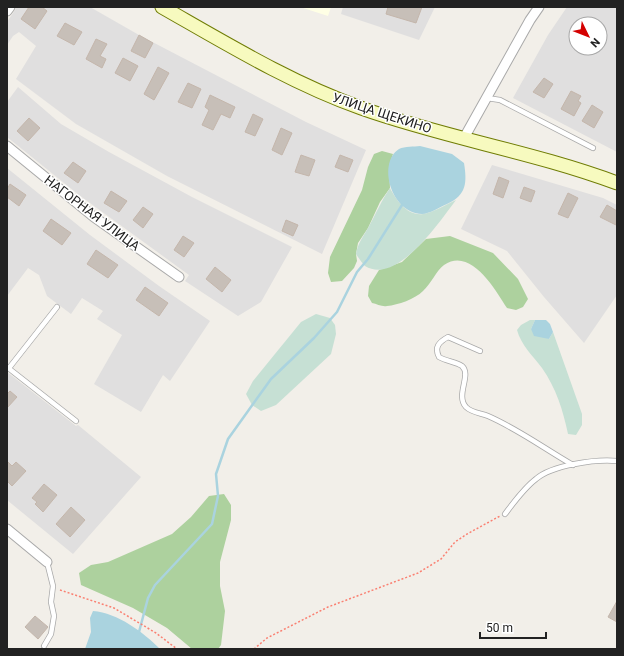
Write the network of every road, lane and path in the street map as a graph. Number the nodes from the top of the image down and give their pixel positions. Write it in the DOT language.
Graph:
graph roads {
  1 [pos="10,7"];
  2 [pos="163,7"];
  3 [pos="539,7"];
  4 [pos="7,11"];
  5 [pos="486,98"];
  6 [pos="464,138"];
  7 [pos="7,146"];
  8 [pos="593,148"];
  9 [pos="617,183"];
  10 [pos="179,277"];
  11 [pos="57,306"];
  12 [pos="480,351"];
  13 [pos="8,368"];
  14 [pos="76,421"];
  15 [pos="617,461"];
  16 [pos="573,465"];
  17 [pos="505,514"];
  18 [pos="7,529"];
  19 [pos="47,562"];
  20 [pos="53,586"];
  21 [pos="44,646"];
  22 [pos="177,649"];
  23 [pos="254,649"];
  1 -- 4 [label="street"];
  2 -- 6 [label="main road, УЛИЦА ЩЕКИНО"];
  3 -- 5 [label="street"];
  5 -- 6 [label="street"];
  5 -- 8 [label="lane"];
  6 -- 9 [label="main road, УЛИЦА ЩЕКИНО"];
  7 -- 10 [label="street, НАГОРНАЯ УЛИЦА"];
  11 -- 13 [label="lane"];
  12 -- 16 [label="lane"];
  13 -- 14 [label="lane"];
  15 -- 16 [label="lane"];
  16 -- 17 [label="lane"];
  17 -- 23 [label="path"];
  18 -- 19 [label="street"];
  19 -- 20 [label="lane"];
  20 -- 21 [label="lane"];
  20 -- 22 [label="path"];
}
